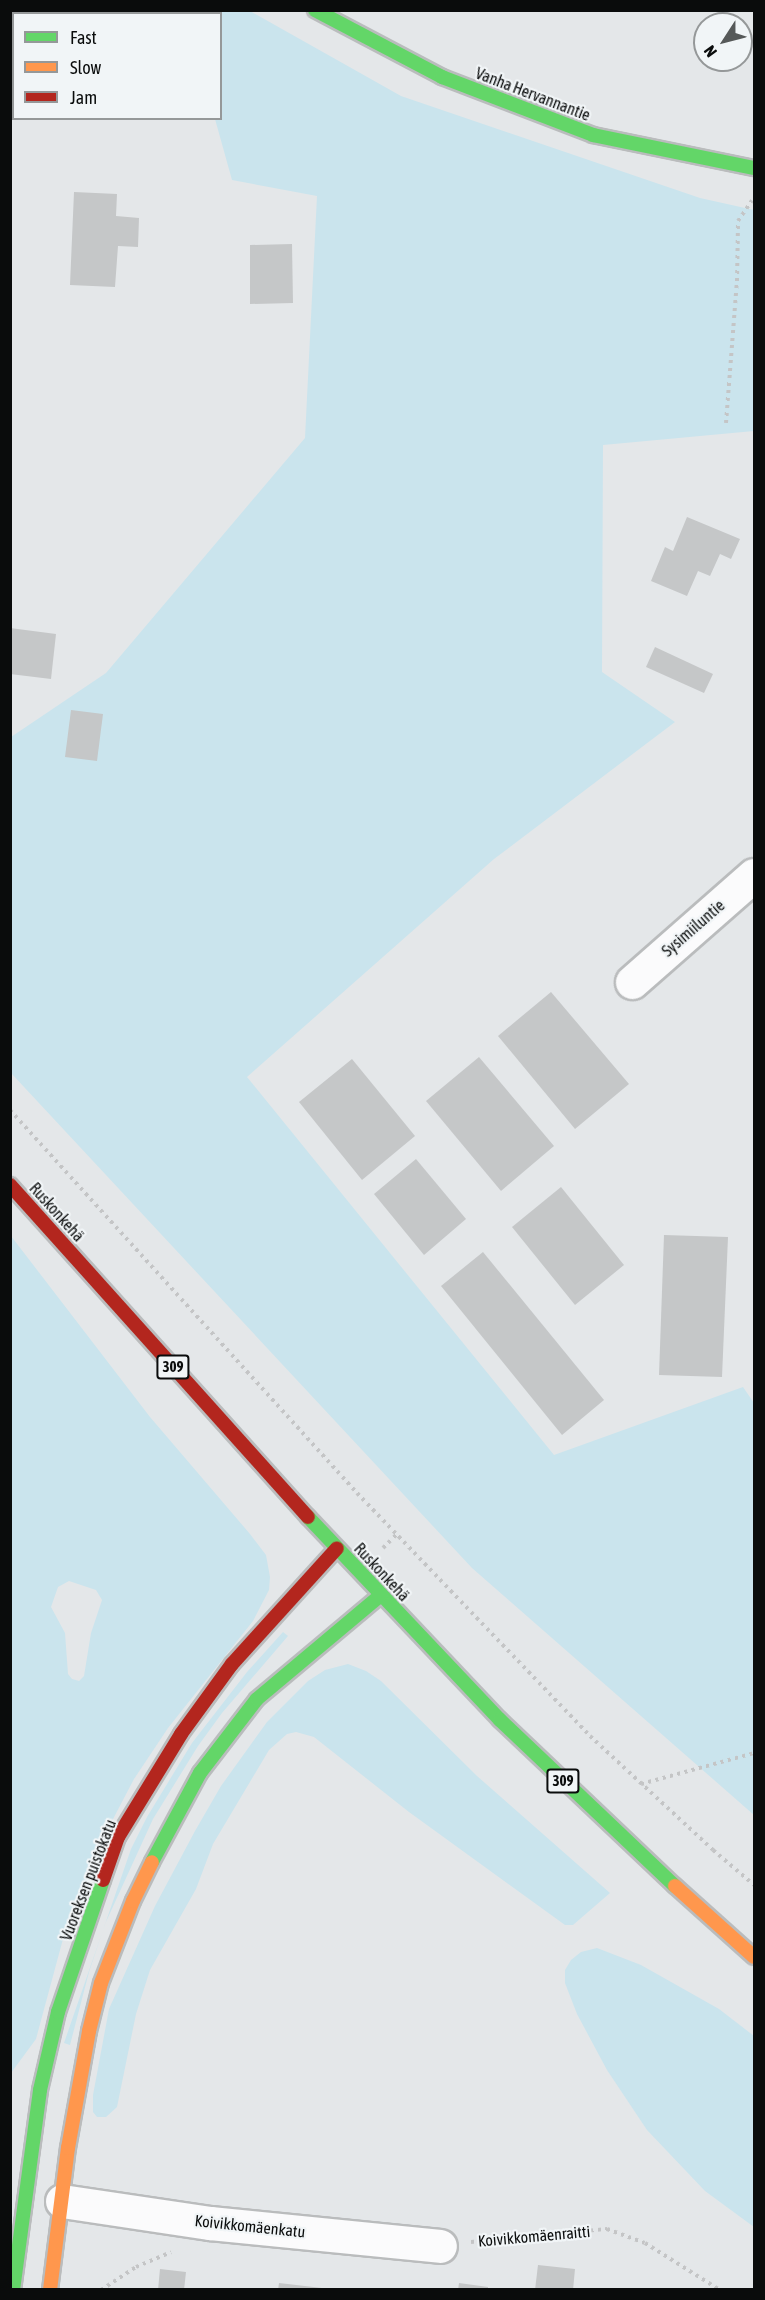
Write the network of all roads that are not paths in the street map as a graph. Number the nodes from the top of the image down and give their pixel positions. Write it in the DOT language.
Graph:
graph roads {
  1 [pos="315,10"];
  2 [pos="754,168"];
  3 [pos="754,875"];
  4 [pos="632,982"];
  5 [pos="10,1185"];
  6 [pos="337,1548"];
  7 [pos="381,1595"];
  8 [pos="754,1957"];
  9 [pos="17,2194"];
  10 [pos="62,2200"];
  11 [pos="440,2246"];
  12 [pos="13,2289"];
  13 [pos="50,2289"];
  1 -- 2 [label="main road, Vanha Hervannantie"];
  3 -- 4 [label="street, Sysimiiluntie"];
  5 -- 6 [label="main road, Ruskonkehä / 309"];
  6 -- 7 [label="main road, Ruskonkehä / 309"];
  6 -- 9 [label="main road, Vuoreksen puistokatu"];
  7 -- 8 [label="main road, Ruskonkehä / 309"];
  7 -- 10 [label="main road"];
  9 -- 10 [label="main road"];
  9 -- 12 [label="main road, Vuoreksen puistokatu"];
  10 -- 11 [label="street, Koivikkomäenkatu"];
  10 -- 13 [label="main road"];
}
